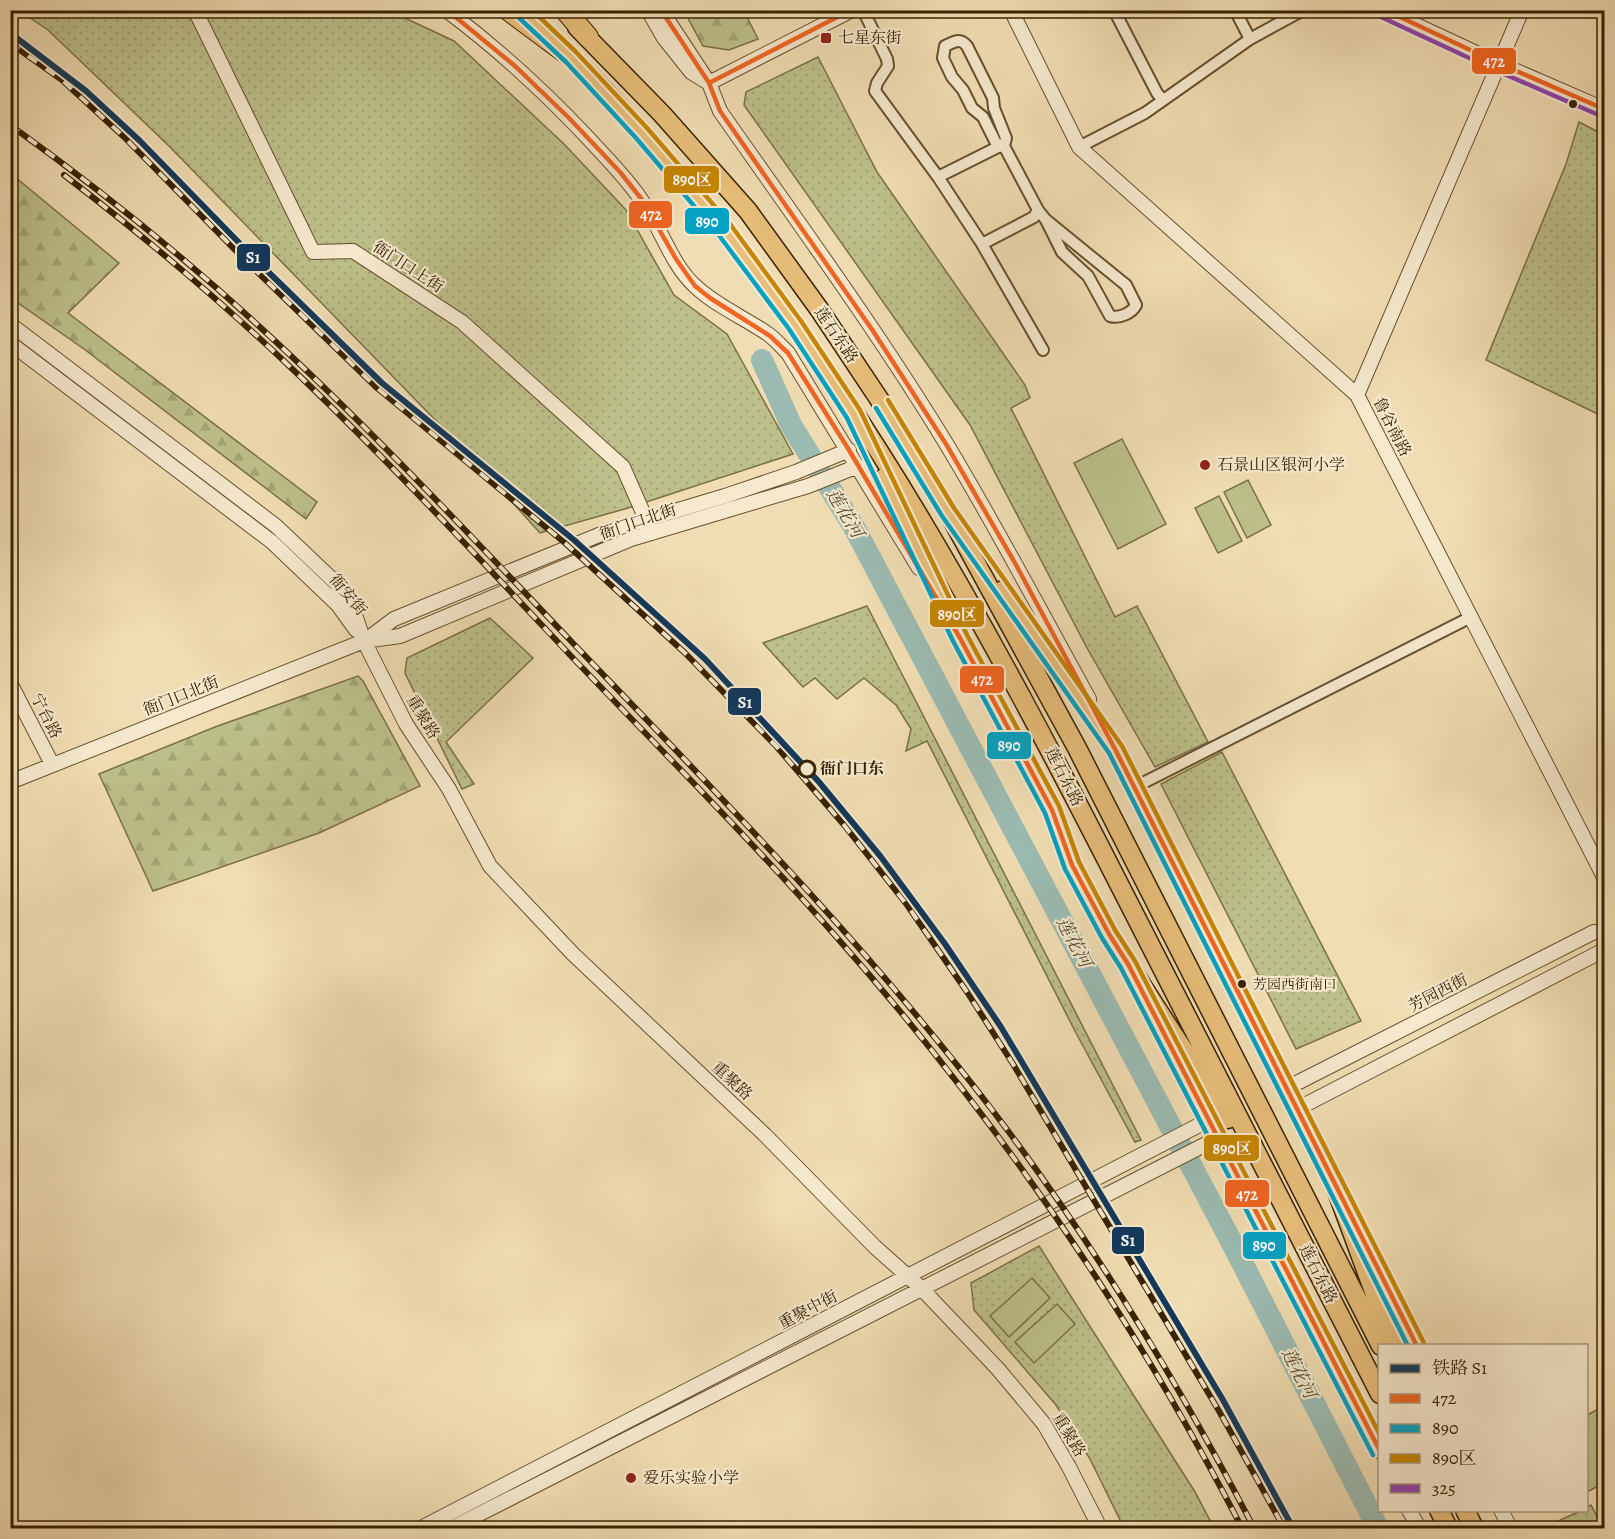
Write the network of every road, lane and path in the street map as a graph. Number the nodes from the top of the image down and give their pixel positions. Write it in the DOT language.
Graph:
graph roads {
  1 [pos="195,10"];
  2 [pos="446,10"];
  3 [pos="508,10"];
  4 [pos="520,10"];
  5 [pos="559,10"];
  6 [pos="564,10"];
  7 [pos="648,10"];
  8 [pos="661,10"];
  9 [pos="852,10"];
  10 [pos="863,10"];
  11 [pos="1011,10"];
  12 [pos="1116,10"];
  13 [pos="1235,10"];
  14 [pos="1303,10"];
  15 [pos="1384,10"];
  16 [pos="1522,10"];
  17 [pos="588,38"];
  18 [pos="1250,39"];
  19 [pos="571,57"];
  20 [pos="1498,63"];
  21 [pos="709,83"];
  22 [pos="1163,100"];
  23 [pos="1605,109"];
  24 [pos="1001,147"];
  25 [pos="1079,147"];
  26 [pos="938,177"];
  27 [pos="1038,210"];
  28 [pos="1046,220"];
  29 [pos="982,244"];
  30 [pos="10,324"];
  31 [pos="10,343"];
  32 [pos="1043,350"];
  33 [pos="1357,395"];
  34 [pos="854,414"];
  35 [pos="843,453"];
  36 [pos="852,468"];
  37 [pos="948,512"];
  38 [pos="650,526"];
  39 [pos="1471,617"];
  40 [pos="960,638"];
  41 [pos="364,641"];
  42 [pos="10,683"];
  43 [pos="1115,749"];
  44 [pos="52,764"];
  45 [pos="10,782"];
  46 [pos="1135,787"];
  47 [pos="1605,877"];
  48 [pos="1605,933"];
  49 [pos="1605,950"];
  50 [pos="1128,964"];
  51 [pos="1287,1089"];
  52 [pos="1297,1109"];
  53 [pos="1209,1120"];
  54 [pos="1218,1138"];
  55 [pos="1331,1175"];
  56 [pos="1283,1204"];
  57 [pos="908,1276"];
  58 [pos="921,1288"];
  59 [pos="1380,1344"];
  60 [pos="1393,1344"];
  61 [pos="1416,1344"];
  62 [pos="1378,1390"];
  63 [pos="1378,1448"];
  64 [pos="1410,1512"];
  65 [pos="1440,1512"];
  66 [pos="1466,1512"];
  67 [pos="1502,1512"];
  68 [pos="421,1528"];
  69 [pos="452,1528"];
  70 [pos="1100,1528"];
  71 [pos="1419,1528"];
  72 [pos="1448,1528"];
  73 [pos="1474,1528"];
  74 [pos="1510,1528"];
  1 -- 38 [label="street, 衙门口上街"];
  2 -- 35 [label="street, 莲石东路"];
  3 -- 19 [label="highway"];
  4 -- 19 [label="highway, 莲石东路"];
  5 -- 17 [label="highway, 莲石东路"];
  6 -- 17 [label="highway"];
  7 -- 21 [label="street"];
  8 -- 21 [label="street, 莲石东路"];
  9 -- 21 [label="street"];
  10 -- 26 [label="street"];
  11 -- 25 [label="street, 鲁谷南路"];
  12 -- 22 [label="street"];
  13 -- 18 [label="street"];
  14 -- 18 [label="street"];
  15 -- 20 [label="street"];
  16 -- 20 [label="street"];
  17 -- 37 [label="highway, 莲石东路"];
  18 -- 22 [label="street"];
  19 -- 34 [label="highway, 莲石东路"];
  20 -- 23 [label="street"];
  20 -- 33 [label="street"];
  21 -- 43 [label="street, 莲石东路"];
  22 -- 25 [label="street"];
  24 -- 24 [label="street"];
  24 -- 26 [label="street"];
  24 -- 27 [label="street"];
  25 -- 33 [label="street, 鲁谷南路"];
  26 -- 29 [label="street"];
  27 -- 28 [label="street"];
  27 -- 29 [label="street"];
  28 -- 28 [label="street"];
  29 -- 32 [label="street"];
  30 -- 41 [label="street, 衙安街"];
  31 -- 41 [label="street, 衙安街"];
  33 -- 39 [label="street, 鲁谷南路"];
  34 -- 40 [label="highway"];
  34 -- 56 [label="highway, 莲石东路"];
  35 -- 36 [label="street, 莲石东路"];
  35 -- 38 [label="street, 衙门口北街"];
  36 -- 38 [label="street, 衙门口北街"];
  36 -- 40 [label="street, 莲石东路"];
  37 -- 43 [label="highway"];
  37 -- 59 [label="highway, 莲石东路"];
  38 -- 41 [label="street, 衙门口北街"];
  39 -- 46 [label="street"];
  39 -- 47 [label="street, 鲁谷南路"];
  40 -- 50 [label="street, 莲石东路"];
  41 -- 44 [label="street, 衙门口北街"];
  41 -- 57 [label="street, 重聚路"];
  42 -- 44 [label="street, 宁台路"];
  43 -- 46 [label="street, 莲石东路"];
  44 -- 45 [label="street, 衙门口北街"];
  46 -- 51 [label="street, 莲石东路"];
  48 -- 51 [label="street, 芳园西街"];
  49 -- 52 [label="street"];
  50 -- 53 [label="street, 莲石东路"];
  50 -- 56 [label="highway"];
  51 -- 52 [label="street, 莲石东路"];
  52 -- 55 [label="street, 莲石东路"];
  53 -- 54 [label="street, 莲石东路"];
  53 -- 57 [label="street, 重聚中街"];
  54 -- 58 [label="street, 重聚中街"];
  54 -- 63 [label="street, 莲石东路"];
  55 -- 60 [label="highway"];
  55 -- 61 [label="street, 莲石东路"];
  56 -- 62 [label="highway, 莲石东路"];
  57 -- 58 [label="street, 重聚路"];
  57 -- 68 [label="street, 重聚中街"];
  58 -- 69 [label="street, 重聚中街"];
  58 -- 70 [label="street, 重聚路"];
  64 -- 71 [label="street"];
  65 -- 72 [label="highway"];
  66 -- 73 [label="highway"];
  67 -- 74 [label="street"];
}
